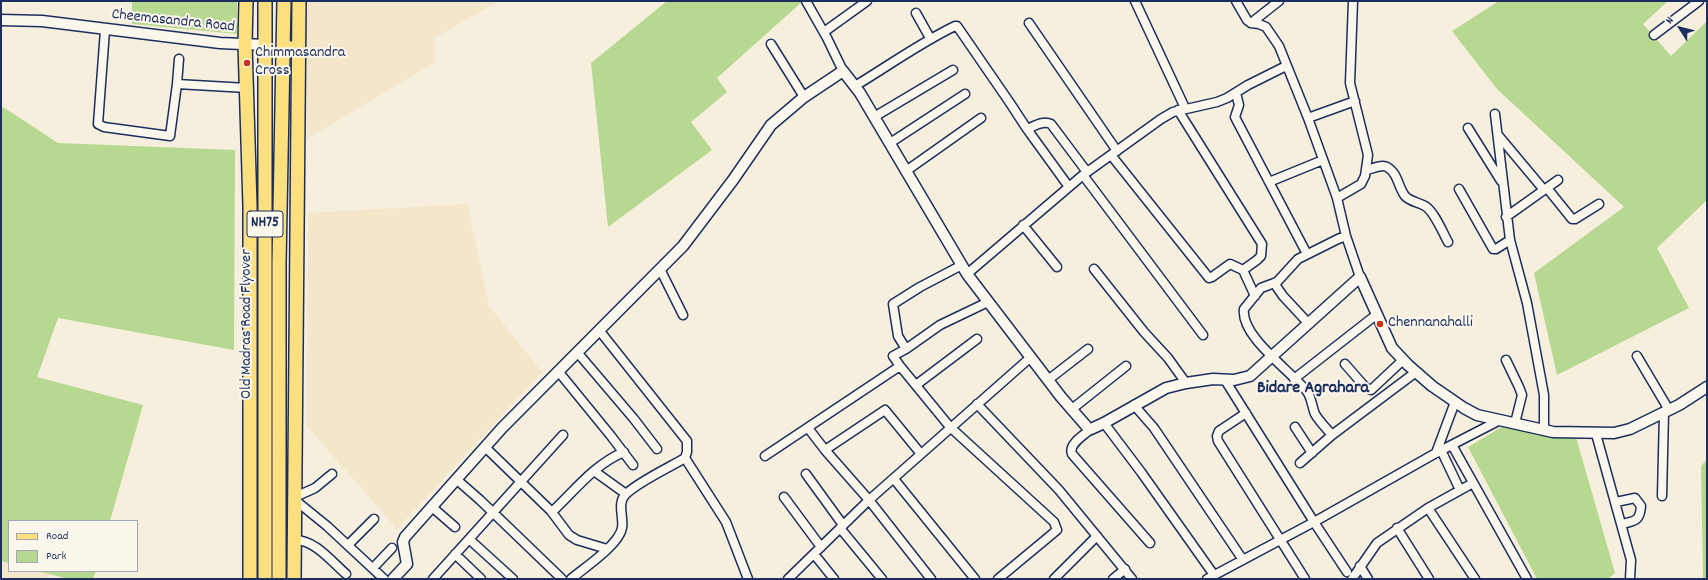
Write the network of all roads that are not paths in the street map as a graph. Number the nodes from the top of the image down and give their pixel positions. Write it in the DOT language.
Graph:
graph roads {
  1 [pos="246,1"];
  2 [pos="265,1"];
  3 [pos="284,1"];
  4 [pos="299,1"];
  5 [pos="806,1"];
  6 [pos="867,1"];
  7 [pos="1135,1"];
  8 [pos="1236,1"];
  9 [pos="1353,1"];
  10 [pos="1699,1"];
  11 [pos="1277,2"];
  12 [pos="916,13"];
  13 [pos="1,20"];
  14 [pos="1029,23"];
  15 [pos="1251,23"];
  16 [pos="106,30"];
  17 [pos="824,32"];
  18 [pos="1654,35"];
  19 [pos="930,38"];
  20 [pos="245,44"];
  21 [pos="772,44"];
  22 [pos="265,45"];
  23 [pos="284,48"];
  24 [pos="297,48"];
  25 [pos="178,60"];
  26 [pos="1286,66"];
  27 [pos="953,70"];
  28 [pos="843,71"];
  29 [pos="177,84"];
  30 [pos="855,86"];
  31 [pos="247,88"];
  32 [pos="1236,93"];
  33 [pos="965,94"];
  34 [pos="804,97"];
  35 [pos="1354,101"];
  36 [pos="1182,109"];
  37 [pos="1495,114"];
  38 [pos="874,117"];
  39 [pos="981,118"];
  40 [pos="1308,118"];
  41 [pos="1468,128"];
  42 [pos="1027,129"];
  43 [pos="1497,135"];
  44 [pos="890,144"];
  45 [pos="1114,153"];
  46 [pos="1323,160"];
  47 [pos="1366,170"];
  48 [pos="906,171"];
  49 [pos="1085,174"];
  50 [pos="1558,180"];
  51 [pos="1269,182"];
  52 [pos="1503,184"];
  53 [pos="1069,187"];
  54 [pos="1459,189"];
  55 [pos="1546,189"];
  56 [pos="1336,198"];
  57 [pos="1599,204"];
  58 [pos="1506,217"];
  59 [pos="1023,225"];
  60 [pos="1346,236"];
  61 [pos="1510,240"];
  62 [pos="1448,242"];
  63 [pos="1307,254"];
  64 [pos="1057,267"];
  65 [pos="660,269"];
  66 [pos="1094,269"];
  67 [pos="964,270"];
  68 [pos="1243,270"];
  69 [pos="1360,277"];
  70 [pos="1274,283"];
  71 [pos="1255,296"];
  72 [pos="988,302"];
  73 [pos="1376,314"];
  74 [pos="683,315"];
  75 [pos="1309,324"];
  76 [pos="599,330"];
  77 [pos="1203,335"];
  78 [pos="977,339"];
  79 [pos="906,349"];
  80 [pos="1088,349"];
  81 [pos="577,352"];
  82 [pos="1637,356"];
  83 [pos="1031,357"];
  84 [pos="1272,357"];
  85 [pos="1403,360"];
  86 [pos="1506,360"];
  87 [pos="1345,364"];
  88 [pos="900,366"];
  89 [pos="1126,366"];
  90 [pos="558,371"];
  91 [pos="1416,372"];
  92 [pos="1294,379"];
  93 [pos="1048,380"];
  94 [pos="1225,380"];
  95 [pos="1186,383"];
  96 [pos="916,385"];
  97 [pos="1707,387"];
  98 [pos="1455,402"];
  99 [pos="977,404"];
  100 [pos="1134,405"];
  101 [pos="1072,409"];
  102 [pos="1666,411"];
  103 [pos="1246,413"];
  104 [pos="1500,420"];
  105 [pos="1104,423"];
  106 [pos="1515,423"];
  107 [pos="1295,427"];
  108 [pos="808,428"];
  109 [pos="950,428"];
  110 [pos="1091,429"];
  111 [pos="1544,430"];
  112 [pos="1596,434"];
  113 [pos="563,435"];
  114 [pos="1332,435"];
  115 [pos="1452,445"];
  116 [pos="485,447"];
  117 [pos="657,449"];
  118 [pos="825,450"];
  119 [pos="1439,451"];
  120 [pos="624,452"];
  121 [pos="921,454"];
  122 [pos="1312,454"];
  123 [pos="765,456"];
  124 [pos="685,458"];
  125 [pos="1300,463"];
  126 [pos="633,465"];
  127 [pos="594,471"];
  128 [pos="332,474"];
  129 [pos="806,474"];
  130 [pos="456,479"];
  131 [pos="894,479"];
  132 [pos="521,482"];
  133 [pos="1473,483"];
  134 [pos="1460,490"];
  135 [pos="626,494"];
  136 [pos="1662,496"];
  137 [pos="784,497"];
  138 [pos="295,498"];
  139 [pos="869,500"];
  140 [pos="1616,502"];
  141 [pos="432,506"];
  142 [pos="1428,508"];
  143 [pos="550,511"];
  144 [pos="492,512"];
  145 [pos="374,518"];
  146 [pos="1314,522"];
  147 [pos="1622,524"];
  148 [pos="842,526"];
  149 [pos="455,527"];
  150 [pos="1397,528"];
  151 [pos="1097,536"];
  152 [pos="468,539"];
  153 [pos="295,540"];
  154 [pos="1281,540"];
  155 [pos="1150,543"];
  156 [pos="348,545"];
  157 [pos="820,547"];
  158 [pos="392,548"];
  159 [pos="607,549"];
  160 [pos="455,554"];
  161 [pos="814,554"];
  162 [pos="1243,560"];
  163 [pos="1360,566"];
  164 [pos="373,568"];
  165 [pos="1125,569"];
  166 [pos="346,574"];
  167 [pos="796,576"];
  168 [pos="1349,576"];
  169 [pos="1210,577"];
  170 [pos="250,579"];
  171 [pos="265,579"];
  172 [pos="279,579"];
  173 [pos="294,579"];
  174 [pos="384,579"];
  175 [pos="393,579"];
  176 [pos="433,579"];
  177 [pos="481,579"];
  178 [pos="513,579"];
  179 [pos="562,579"];
  180 [pos="571,579"];
  181 [pos="748,579"];
  182 [pos="788,579"];
  183 [pos="834,579"];
  184 [pos="882,579"];
  185 [pos="931,579"];
  186 [pos="975,579"];
  187 [pos="998,579"];
  188 [pos="1054,579"];
  189 [pos="1113,579"];
  190 [pos="1132,579"];
  191 [pos="1305,579"];
  192 [pos="1368,579"];
  193 [pos="1429,579"];
  194 [pos="1475,579"];
  195 [pos="1527,579"];
  196 [pos="1630,579"];
  1 -- 20 [label="main road"];
  2 -- 22 [label="main road, NH75"];
  3 -- 23 [label="main road, NH75"];
  4 -- 24 [label="main road"];
  5 -- 17 [label="street"];
  6 -- 17 [label="street"];
  7 -- 36 [label="street"];
  8 -- 15 [label="street"];
  9 -- 35 [label="street"];
  10 -- 18 [label="street"];
  11 -- 15 [label="street"];
  12 -- 19 [label="street"];
  13 -- 16 [label="street, Cheemasandra Road"];
  14 -- 45 [label="street"];
  15 -- 26 [label="street"];
  16 -- 20 [label="street, Cheemasandra Road"];
  16 -- 29 [label="street"];
  17 -- 28 [label="street"];
  19 -- 30 [label="street"];
  19 -- 42 [label="street"];
  20 -- 22 [label="street, Cheemasandra Road"];
  20 -- 31 [label="main road"];
  21 -- 34 [label="street"];
  22 -- 171 [label="main road, Old Madras Road Flyover / NH75"];
  23 -- 24 [label="main road"];
  23 -- 172 [label="main road, Old Madras Road Flyover / NH75"];
  24 -- 138 [label="main road"];
  25 -- 29 [label="street"];
  26 -- 32 [label="street"];
  26 -- 40 [label="street"];
  27 -- 38 [label="street"];
  28 -- 30 [label="street"];
  28 -- 34 [label="street"];
  29 -- 31 [label="street"];
  30 -- 38 [label="street"];
  31 -- 170 [label="main road"];
  32 -- 36 [label="street"];
  32 -- 51 [label="street"];
  33 -- 44 [label="street"];
  34 -- 65 [label="street"];
  35 -- 40 [label="street"];
  35 -- 47 [label="street"];
  36 -- 45 [label="street"];
  36 -- 68 [label="street"];
  37 -- 43 [label="street"];
  38 -- 44 [label="street"];
  39 -- 48 [label="street"];
  40 -- 46 [label="street"];
  41 -- 52 [label="street"];
  42 -- 49 [label="street"];
  42 -- 53 [label="street"];
  43 -- 52 [label="street"];
  43 -- 55 [label="street"];
  44 -- 48 [label="street"];
  45 -- 49 [label="street"];
  45 -- 68 [label="street"];
  46 -- 51 [label="street"];
  46 -- 56 [label="street"];
  47 -- 56 [label="street"];
  47 -- 62 [label="street"];
  48 -- 67 [label="street"];
  49 -- 53 [label="street"];
  49 -- 77 [label="street"];
  50 -- 55 [label="street"];
  51 -- 63 [label="street"];
  52 -- 58 [label="street"];
  53 -- 59 [label="street"];
  54 -- 61 [label="street"];
  55 -- 57 [label="street"];
  55 -- 58 [label="street"];
  56 -- 60 [label="street"];
  58 -- 61 [label="street"];
  59 -- 64 [label="street"];
  59 -- 67 [label="street"];
  60 -- 63 [label="street"];
  60 -- 69 [label="street"];
  61 -- 111 [label="street"];
  63 -- 70 [label="street"];
  65 -- 74 [label="street"];
  65 -- 76 [label="street"];
  66 -- 95 [label="street"];
  67 -- 72 [label="street"];
  67 -- 79 [label="street"];
  68 -- 71 [label="street"];
  69 -- 73 [label="street"];
  69 -- 75 [label="street"];
  70 -- 71 [label="street"];
  70 -- 75 [label="street"];
  71 -- 84 [label="street"];
  72 -- 79 [label="street"];
  72 -- 83 [label="street"];
  73 -- 85 [label="street"];
  73 -- 92 [label="street"];
  75 -- 84 [label="street"];
  76 -- 81 [label="street"];
  76 -- 124 [label="street"];
  78 -- 96 [label="street"];
  79 -- 88 [label="street"];
  80 -- 93 [label="street"];
  81 -- 90 [label="street"];
  81 -- 117 [label="street"];
  82 -- 102 [label="street"];
  83 -- 93 [label="street"];
  83 -- 99 [label="street"];
  84 -- 92 [label="street"];
  84 -- 94 [label="street"];
  85 -- 87 [label="street"];
  85 -- 91 [label="street"];
  86 -- 106 [label="street"];
  88 -- 96 [label="street"];
  88 -- 108 [label="street"];
  89 -- 101 [label="street"];
  90 -- 116 [label="street"];
  90 -- 120 [label="street"];
  91 -- 98 [label="street"];
  91 -- 114 [label="street"];
  92 -- 114 [label="street"];
  93 -- 101 [label="street"];
  94 -- 95 [label="street"];
  94 -- 103 [label="street"];
  95 -- 100 [label="street"];
  96 -- 109 [label="street"];
  97 -- 102 [label="street"];
  98 -- 104 [label="street"];
  98 -- 119 [label="street"];
  99 -- 109 [label="street"];
  99 -- 151 [label="street"];
  100 -- 105 [label="street"];
  100 -- 162 [label="street"];
  101 -- 110 [label="street"];
  102 -- 112 [label="street"];
  102 -- 136 [label="street"];
  103 -- 146 [label="street"];
  103 -- 154 [label="street"];
  104 -- 106 [label="street"];
  104 -- 115 [label="street"];
  105 -- 110 [label="street"];
  105 -- 169 [label="street"];
  106 -- 111 [label="street"];
  107 -- 122 [label="street"];
  108 -- 118 [label="street"];
  108 -- 123 [label="street"];
  109 -- 121 [label="street"];
  109 -- 187 [label="street"];
  110 -- 155 [label="street"];
  111 -- 112 [label="street"];
  112 -- 140 [label="street"];
  113 -- 132 [label="street"];
  114 -- 122 [label="street"];
  115 -- 119 [label="street"];
  115 -- 133 [label="street"];
  116 -- 130 [label="street"];
  116 -- 132 [label="street"];
  118 -- 121 [label="street"];
  118 -- 139 [label="street"];
  119 -- 134 [label="street"];
  119 -- 146 [label="street"];
  120 -- 126 [label="street"];
  120 -- 127 [label="street"];
  121 -- 131 [label="street"];
  122 -- 125 [label="street"];
  124 -- 135 [label="street"];
  124 -- 181 [label="street"];
  127 -- 135 [label="street"];
  127 -- 143 [label="street"];
  128 -- 138 [label="street"];
  129 -- 148 [label="street"];
  130 -- 141 [label="street"];
  130 -- 144 [label="street"];
  131 -- 139 [label="street"];
  131 -- 186 [label="street"];
  132 -- 143 [label="street"];
  132 -- 144 [label="street"];
  133 -- 134 [label="street"];
  133 -- 195 [label="street"];
  134 -- 142 [label="street"];
  135 -- 159 [label="street"];
  137 -- 157 [label="street"];
  138 -- 153 [label="main road"];
  138 -- 156 [label="street"];
  139 -- 148 [label="street"];
  139 -- 185 [label="street"];
  140 -- 147 [label="street"];
  140 -- 147 [label="street"];
  141 -- 149 [label="street"];
  141 -- 175 [label="street"];
  142 -- 150 [label="street"];
  142 -- 194 [label="street"];
  143 -- 159 [label="street"];
  144 -- 152 [label="street"];
  144 -- 179 [label="street"];
  145 -- 156 [label="street"];
  146 -- 154 [label="street"];
  146 -- 168 [label="street"];
  147 -- 196 [label="street"];
  148 -- 157 [label="street"];
  148 -- 184 [label="street"];
  150 -- 163 [label="street"];
  150 -- 193 [label="street"];
  151 -- 165 [label="street"];
  151 -- 188 [label="street"];
  152 -- 160 [label="street"];
  152 -- 178 [label="street"];
  153 -- 166 [label="street"];
  153 -- 173 [label="main road"];
  154 -- 162 [label="street"];
  154 -- 191 [label="street"];
  156 -- 164 [label="street"];
  157 -- 161 [label="street"];
  158 -- 164 [label="street"];
  159 -- 180 [label="street"];
  160 -- 176 [label="street"];
  160 -- 177 [label="street"];
  161 -- 167 [label="street"];
  161 -- 183 [label="street"];
  162 -- 169 [label="street"];
  163 -- 168 [label="street"];
  163 -- 192 [label="street"];
  164 -- 174 [label="street"];
  165 -- 189 [label="street"];
  165 -- 190 [label="street"];
  167 -- 182 [label="street"];
}
